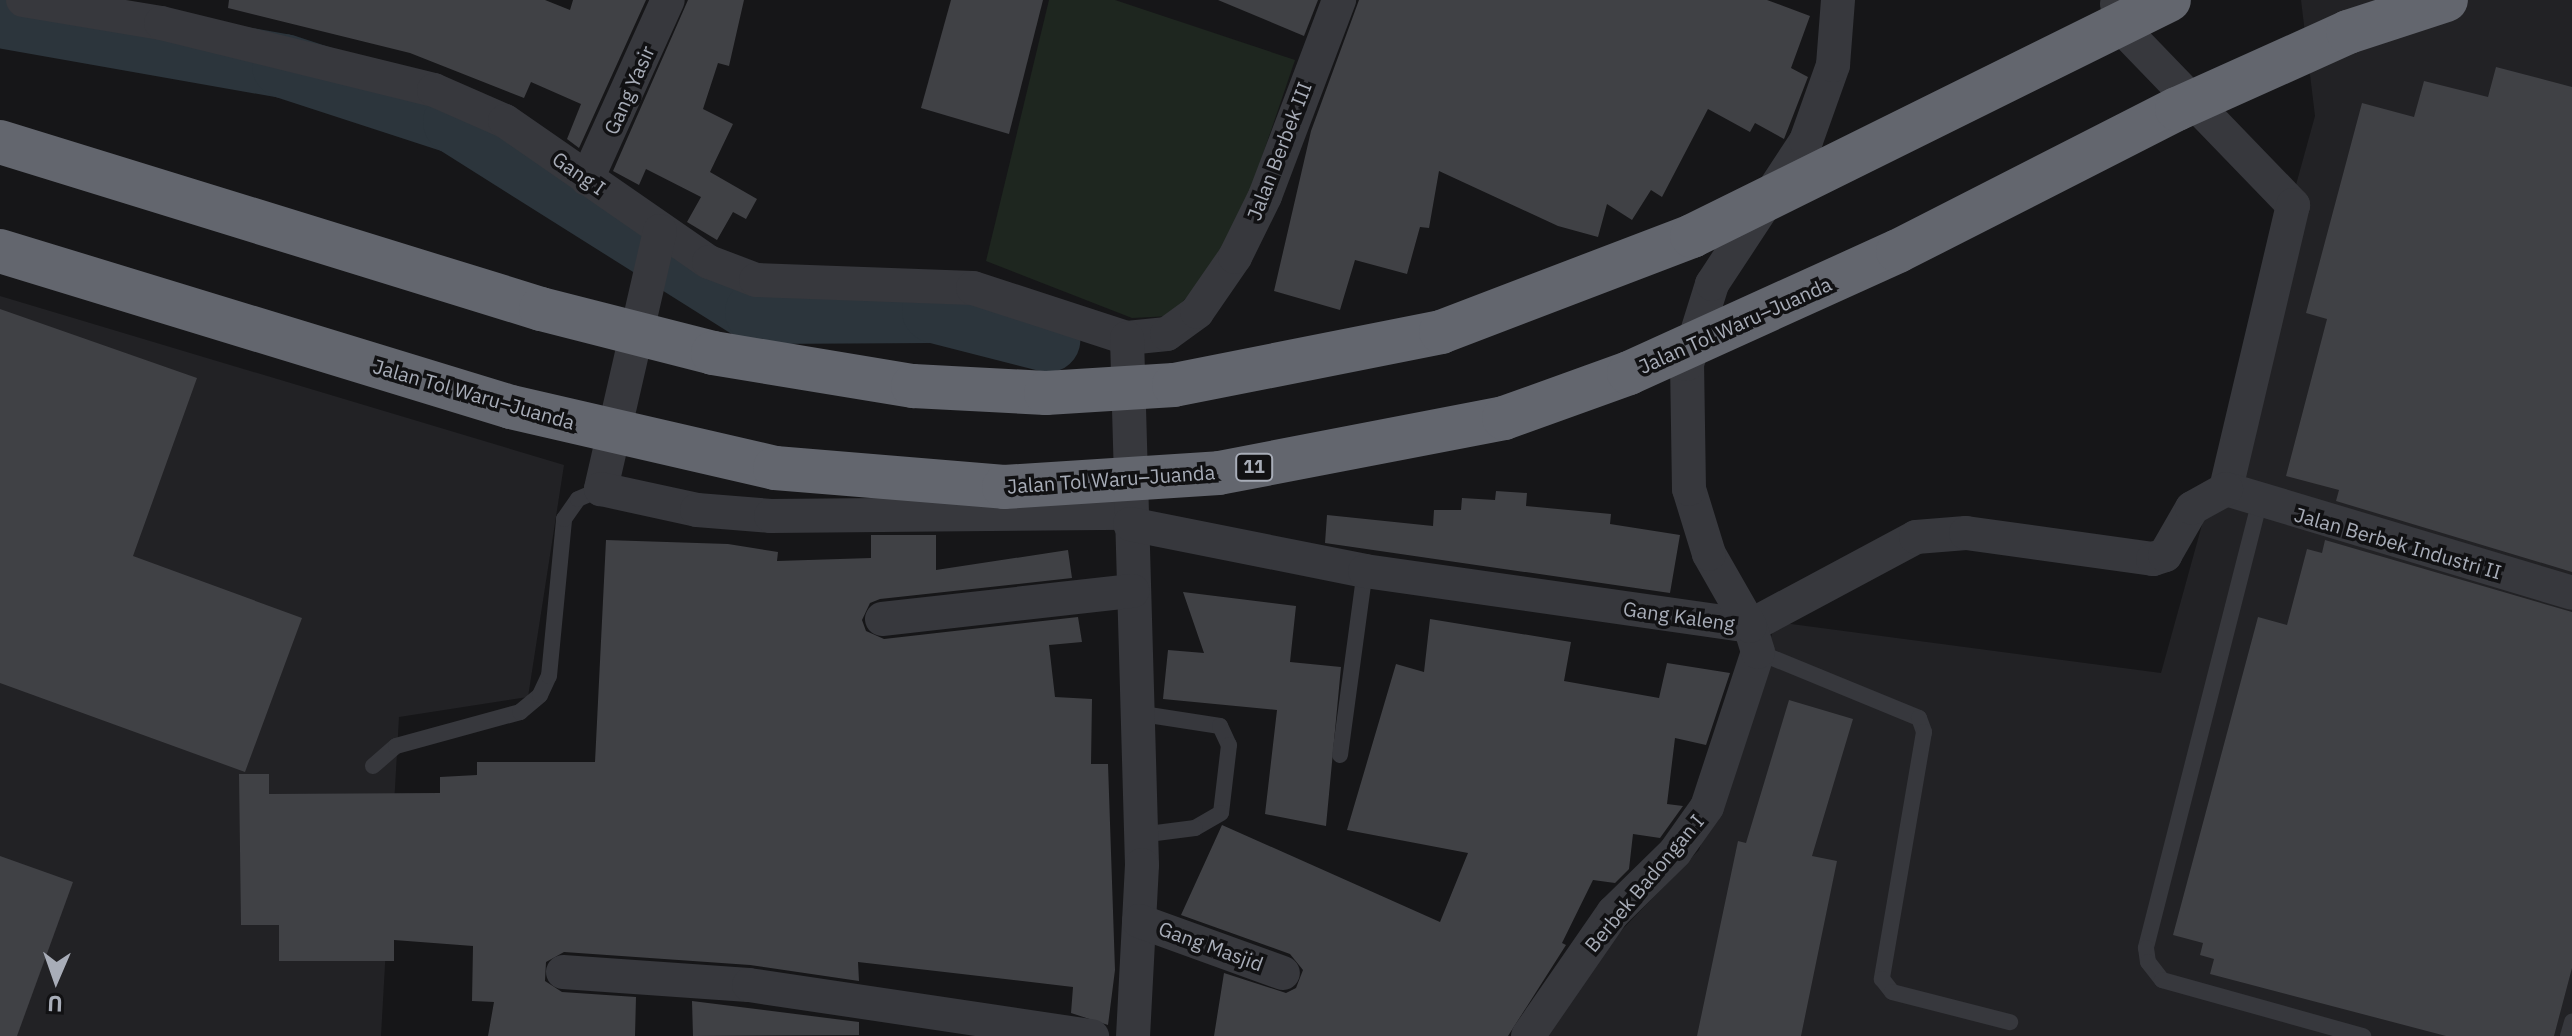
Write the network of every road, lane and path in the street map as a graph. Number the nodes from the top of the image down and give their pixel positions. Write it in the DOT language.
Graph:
graph roads {
  1 [pos="23,0"];
  2 [pos="668,0"];
  3 [pos="1339,0"];
  4 [pos="1838,0"];
  5 [pos="2123,0"];
  6 [pos="2169,0"];
  7 [pos="2446,0"];
  8 [pos="0,142"];
  9 [pos="587,179"];
  10 [pos="658,238"];
  11 [pos="0,251"];
  12 [pos="1127,338"];
  13 [pos="601,489"];
  14 [pos="2226,489"];
  15 [pos="2259,504"];
  16 [pos="1130,518"];
  17 [pos="1365,571"];
  18 [pos="1132,591"];
  19 [pos="2572,593"];
  20 [pos="882,619"];
  21 [pos="1754,639"];
  22 [pos="1136,713"];
  23 [pos="1340,755"];
  24 [pos="373,766"];
  25 [pos="1140,835"];
  26 [pos="1139,921"];
  27 [pos="563,972"];
  28 [pos="1283,973"];
  29 [pos="2010,1022"];
  30 [pos="2572,1022"];
  31 [pos="1092,1036"];
  32 [pos="1133,1036"];
  33 [pos="1528,1036"];
  34 [pos="2363,1036"];
  35 [pos="2568,1036"];
  1 -- 9 [label="street, Gang I"];
  2 -- 9 [label="street, Gang Yasir"];
  3 -- 12 [label="street, Jalan Berbek III"];
  4 -- 21 [label="street"];
  5 -- 14 [label="street"];
  6 -- 8 [label="highway, bridge"];
  7 -- 11 [label="highway, Jalan Tol Waru–Juanda / 11, bridge"];
  9 -- 10 [label="street, Gang I"];
  10 -- 12 [label="street, Gang I"];
  10 -- 13 [label="street"];
  12 -- 16 [label="street"];
  13 -- 16 [label="street, Gang Kaleng"];
  13 -- 24 [label="lane"];
  14 -- 15 [label="street, Jalan Berbek Industri II"];
  14 -- 21 [label="street, Gang Kaleng"];
  15 -- 19 [label="street, Jalan Berbek Industri II"];
  15 -- 34 [label="lane"];
  16 -- 17 [label="street, Gang Kaleng"];
  16 -- 18 [label="street"];
  17 -- 21 [label="street, Gang Kaleng"];
  17 -- 23 [label="lane"];
  18 -- 20 [label="street"];
  18 -- 22 [label="street"];
  21 -- 29 [label="lane"];
  21 -- 33 [label="street, Berbek Badongan I"];
  22 -- 25 [label="street"];
  22 -- 25 [label="lane"];
  25 -- 26 [label="street"];
  26 -- 28 [label="street, Gang Masjid"];
  26 -- 32 [label="street"];
  27 -- 31 [label="street"];
  30 -- 35 [label="lane"];
}
